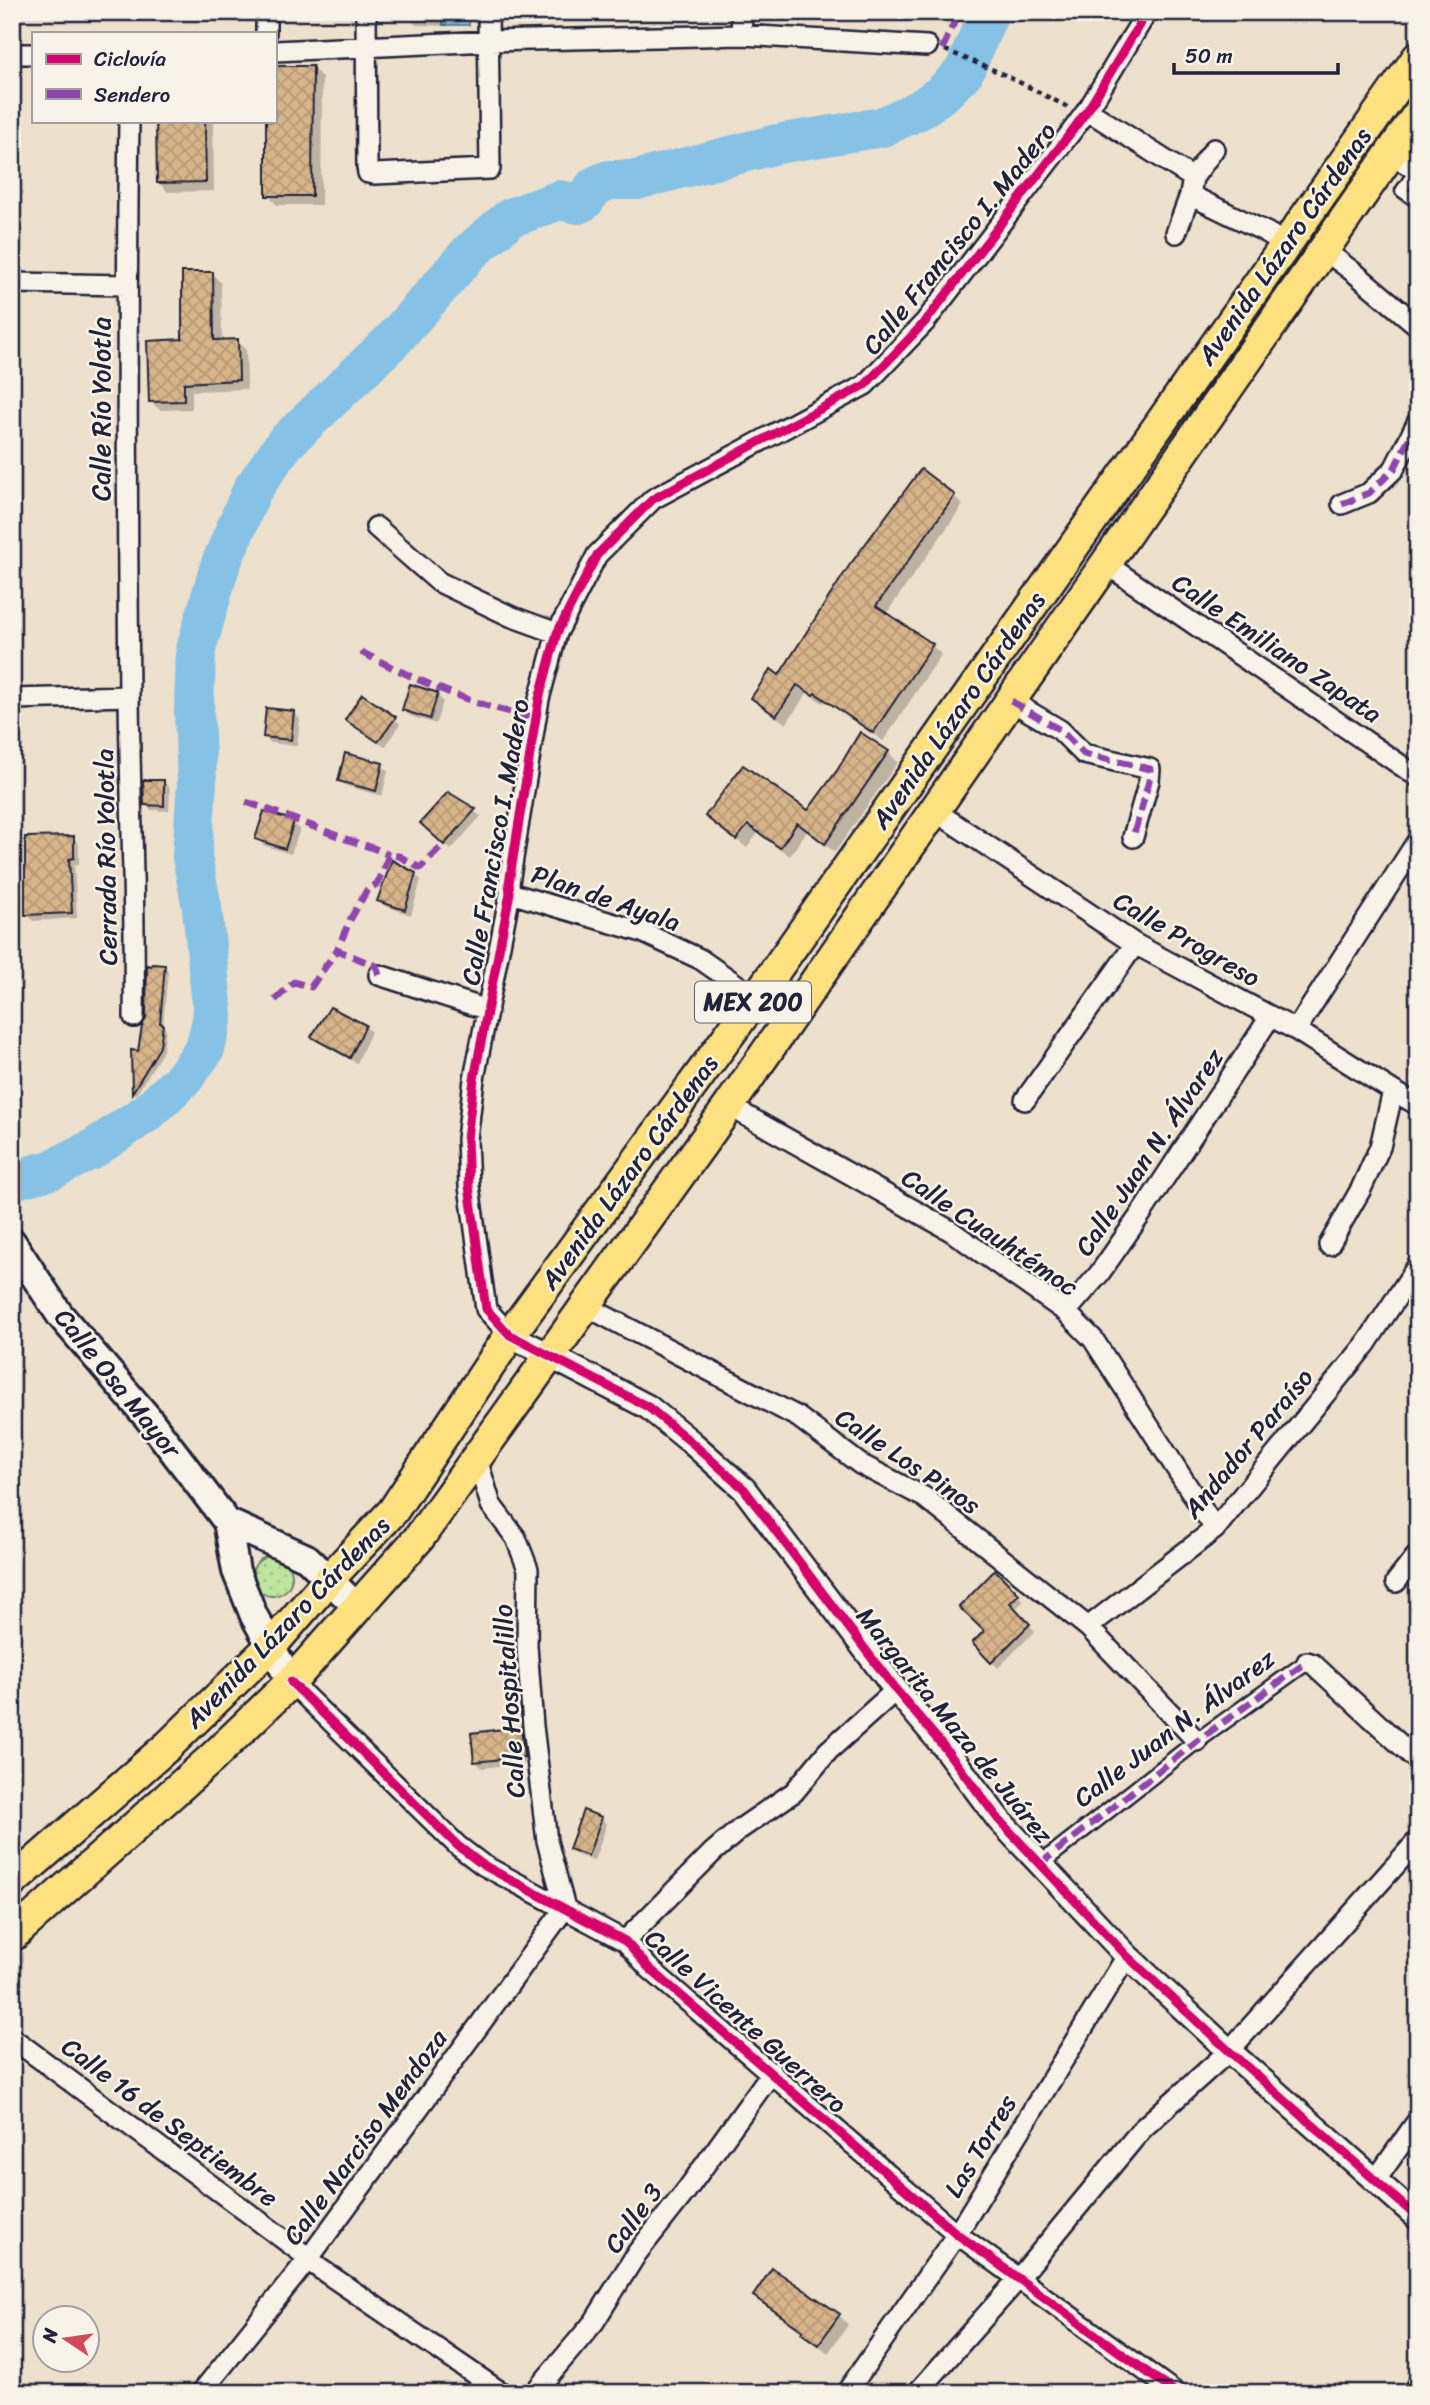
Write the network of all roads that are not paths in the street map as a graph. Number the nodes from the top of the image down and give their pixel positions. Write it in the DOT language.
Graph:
graph roads {
  1 [pos="266,12"];
  2 [pos="366,12"];
  3 [pos="488,12"];
  4 [pos="741,12"];
  5 [pos="1147,12"];
  6 [pos="266,32"];
  7 [pos="742,35"];
  8 [pos="490,41"];
  9 [pos="927,46"];
  10 [pos="366,48"];
  11 [pos="276,51"];
  12 [pos="12,54"];
  13 [pos="32,54"];
  14 [pos="1418,57"];
  15 [pos="1086,112"];
  16 [pos="1418,114"];
  17 [pos="128,122"];
  18 [pos="1214,149"];
  19 [pos="1390,154"];
  20 [pos="1417,170"];
  21 [pos="1191,187"];
  22 [pos="1418,204"];
  23 [pos="1176,233"];
  24 [pos="1286,244"];
  25 [pos="1324,250"];
  26 [pos="12,283"];
  27 [pos="127,285"];
  28 [pos="1418,326"];
  29 [pos="1418,421"];
  30 [pos="1342,504"];
  31 [pos="376,527"];
  32 [pos="1105,564"];
  33 [pos="557,634"];
  34 [pos="129,696"];
  35 [pos="12,699"];
  36 [pos="1011,701"];
  37 [pos="1418,777"];
  38 [pos="935,811"];
  39 [pos="1133,837"];
  40 [pos="1418,840"];
  41 [pos="510,893"];
  42 [pos="1135,944"];
  43 [pos="379,975"];
  44 [pos="756,998"];
  45 [pos="488,1010"];
  46 [pos="134,1017"];
  47 [pos="1270,1017"];
  48 [pos="1296,1030"];
  49 [pos="1393,1091"];
  50 [pos="1025,1100"];
  51 [pos="1418,1105"];
  52 [pos="729,1106"];
  53 [pos="12,1242"];
  54 [pos="1329,1245"];
  55 [pos="1418,1265"];
  56 [pos="584,1305"];
  57 [pos="1066,1312"];
  58 [pos="510,1335"];
  59 [pos="550,1354"];
  60 [pos="477,1459"];
  61 [pos="227,1522"];
  62 [pos="1215,1530"];
  63 [pos="1418,1554"];
  64 [pos="330,1578"];
  65 [pos="1396,1582"];
  66 [pos="357,1607"];
  67 [pos="1088,1627"];
  68 [pos="272,1646"];
  69 [pos="1307,1662"];
  70 [pos="291,1682"];
  71 [pos="896,1690"];
  72 [pos="1197,1741"];
  73 [pos="1418,1761"];
  74 [pos="1418,1840"];
  75 [pos="1040,1864"];
  76 [pos="12,1882"];
  77 [pos="565,1908"];
  78 [pos="12,1936"];
  79 [pos="625,1941"];
  80 [pos="1127,1956"];
  81 [pos="12,2038"];
  82 [pos="1229,2051"];
  83 [pos="772,2072"];
  84 [pos="1418,2120"];
  85 [pos="1375,2181"];
  86 [pos="1418,2218"];
  87 [pos="957,2234"];
  88 [pos="309,2258"];
  89 [pos="1020,2278"];
  90 [pos="1418,2385"];
  91 [pos="201,2393"];
  92 [pos="502,2393"];
  93 [pos="534,2393"];
  94 [pos="846,2393"];
  95 [pos="917,2393"];
  96 [pos="1176,2393"];
  97 [pos="1411,2393"];
  1 -- 6 [label="street"];
  2 -- 10 [label="street"];
  3 -- 8 [label="street"];
  4 -- 7 [label="street"];
  5 -- 15 [label="street, Calle Francisco I. Madero"];
  7 -- 8 [label="street"];
  7 -- 9 [label="street"];
  8 -- 10 [label="street"];
  8 -- 10 [label="street"];
  10 -- 11 [label="street"];
  12 -- 13 [label="street"];
  14 -- 24 [label="main road, Avenida Lázaro Cárdenas / MEX 200"];
  15 -- 21 [label="street"];
  15 -- 33 [label="street, Calle Francisco I. Madero"];
  16 -- 19 [label="main road, Avenida Lázaro Cárdenas / MEX 200"];
  17 -- 27 [label="street, Calle Río Yolotla"];
  18 -- 21 [label="street"];
  19 -- 20 [label="street"];
  19 -- 25 [label="main road, Avenida Lázaro Cárdenas / MEX 200"];
  20 -- 22 [label="lane"];
  21 -- 23 [label="street"];
  21 -- 24 [label="street"];
  24 -- 44 [label="main road, Avenida Lázaro Cárdenas / MEX 200"];
  25 -- 28 [label="street"];
  25 -- 32 [label="main road, Avenida Lázaro Cárdenas / MEX 200"];
  26 -- 27 [label="street"];
  27 -- 34 [label="street, Calle Río Yolotla"];
  29 -- 30 [label="street"];
  31 -- 33 [label="street"];
  32 -- 36 [label="main road, Avenida Lázaro Cárdenas / MEX 200"];
  32 -- 37 [label="street, Calle Emiliano Zapata"];
  33 -- 41 [label="street, Calle Francisco I. Madero"];
  34 -- 35 [label="street"];
  34 -- 46 [label="street, Cerrada Río Yolotla"];
  36 -- 38 [label="main road, Avenida Lázaro Cárdenas / MEX 200"];
  36 -- 39 [label="street"];
  38 -- 42 [label="street, Calle Progreso"];
  38 -- 52 [label="main road, Avenida Lázaro Cárdenas / MEX 200"];
  40 -- 48 [label="street"];
  41 -- 44 [label="street, Plan de Ayala"];
  41 -- 45 [label="street, Calle Francisco I. Madero"];
  42 -- 47 [label="street, Calle Progreso"];
  42 -- 50 [label="street"];
  43 -- 45 [label="street"];
  44 -- 58 [label="main road, Avenida Lázaro Cárdenas / MEX 200"];
  45 -- 58 [label="street, Calle Francisco I. Madero"];
  47 -- 48 [label="street, Calle Progreso"];
  47 -- 57 [label="street, Calle Juan N. Álvarez"];
  48 -- 49 [label="street, Calle Progreso"];
  49 -- 51 [label="street, Calle Progreso"];
  49 -- 54 [label="street"];
  52 -- 56 [label="main road, Avenida Lázaro Cárdenas / MEX 200"];
  52 -- 57 [label="street, Calle Cuauhtémoc"];
  53 -- 61 [label="main road, Calle Osa Mayor"];
  55 -- 62 [label="street, Andador Paraíso"];
  56 -- 59 [label="main road, Avenida Lázaro Cárdenas / MEX 200"];
  56 -- 67 [label="street, Calle Los Pinos"];
  57 -- 62 [label="street, Calle Cuauhtémoc"];
  58 -- 59 [label="street, Margarita Maza de Juárez"];
  58 -- 64 [label="main road, Avenida Lázaro Cárdenas / MEX 200"];
  59 -- 60 [label="main road, Avenida Lázaro Cárdenas / MEX 200"];
  59 -- 71 [label="street, Margarita Maza de Juárez"];
  60 -- 66 [label="main road, Avenida Lázaro Cárdenas / MEX 200"];
  60 -- 77 [label="street, Calle Hospitalillo"];
  61 -- 64 [label="main road, Calle Osa Mayor"];
  61 -- 68 [label="main road, Calle Osa Mayor"];
  62 -- 67 [label="street, Andador Paraíso"];
  63 -- 65 [label="street"];
  64 -- 66 [label="main road, Calle Osa Mayor"];
  64 -- 68 [label="main road, Avenida Lázaro Cárdenas / MEX 200"];
  66 -- 70 [label="main road, Avenida Lázaro Cárdenas / MEX 200"];
  67 -- 72 [label="street, Calle Los Pinos"];
  68 -- 70 [label="main road, Calle Osa Mayor"];
  68 -- 76 [label="main road, Avenida Lázaro Cárdenas / MEX 200"];
  69 -- 72 [label="street, Calle Juan N. Álvarez"];
  69 -- 73 [label="street"];
  70 -- 77 [label="street, Calle Vicente Guerrero"];
  70 -- 78 [label="main road, Avenida Lázaro Cárdenas / MEX 200"];
  71 -- 75 [label="street, Margarita Maza de Juárez"];
  71 -- 79 [label="street"];
  72 -- 75 [label="street, Calle Juan N. Álvarez"];
  74 -- 82 [label="street"];
  75 -- 80 [label="street, Margarita Maza de Juárez"];
  77 -- 79 [label="street, Calle Vicente Guerrero"];
  77 -- 88 [label="street, Calle Narciso Mendoza"];
  79 -- 83 [label="street, Calle Vicente Guerrero"];
  80 -- 82 [label="street, Margarita Maza de Juárez"];
  80 -- 87 [label="street, Las Torres"];
  81 -- 88 [label="street, Calle 16 de Septiembre"];
  82 -- 85 [label="street, Margarita Maza de Juárez"];
  82 -- 89 [label="street"];
  83 -- 87 [label="street, Calle Vicente Guerrero"];
  83 -- 93 [label="street, Calle 3"];
  84 -- 85 [label="street"];
  85 -- 86 [label="street, Margarita Maza de Juárez"];
  87 -- 89 [label="street, Calle Vicente Guerrero"];
  87 -- 94 [label="street, Las Torres"];
  88 -- 91 [label="street, Calle Narciso Mendoza"];
  88 -- 92 [label="street, Calle 16 de Septiembre"];
  89 -- 95 [label="street"];
  89 -- 96 [label="street, Calle Vicente Guerrero"];
  90 -- 97 [label="street"];
}
